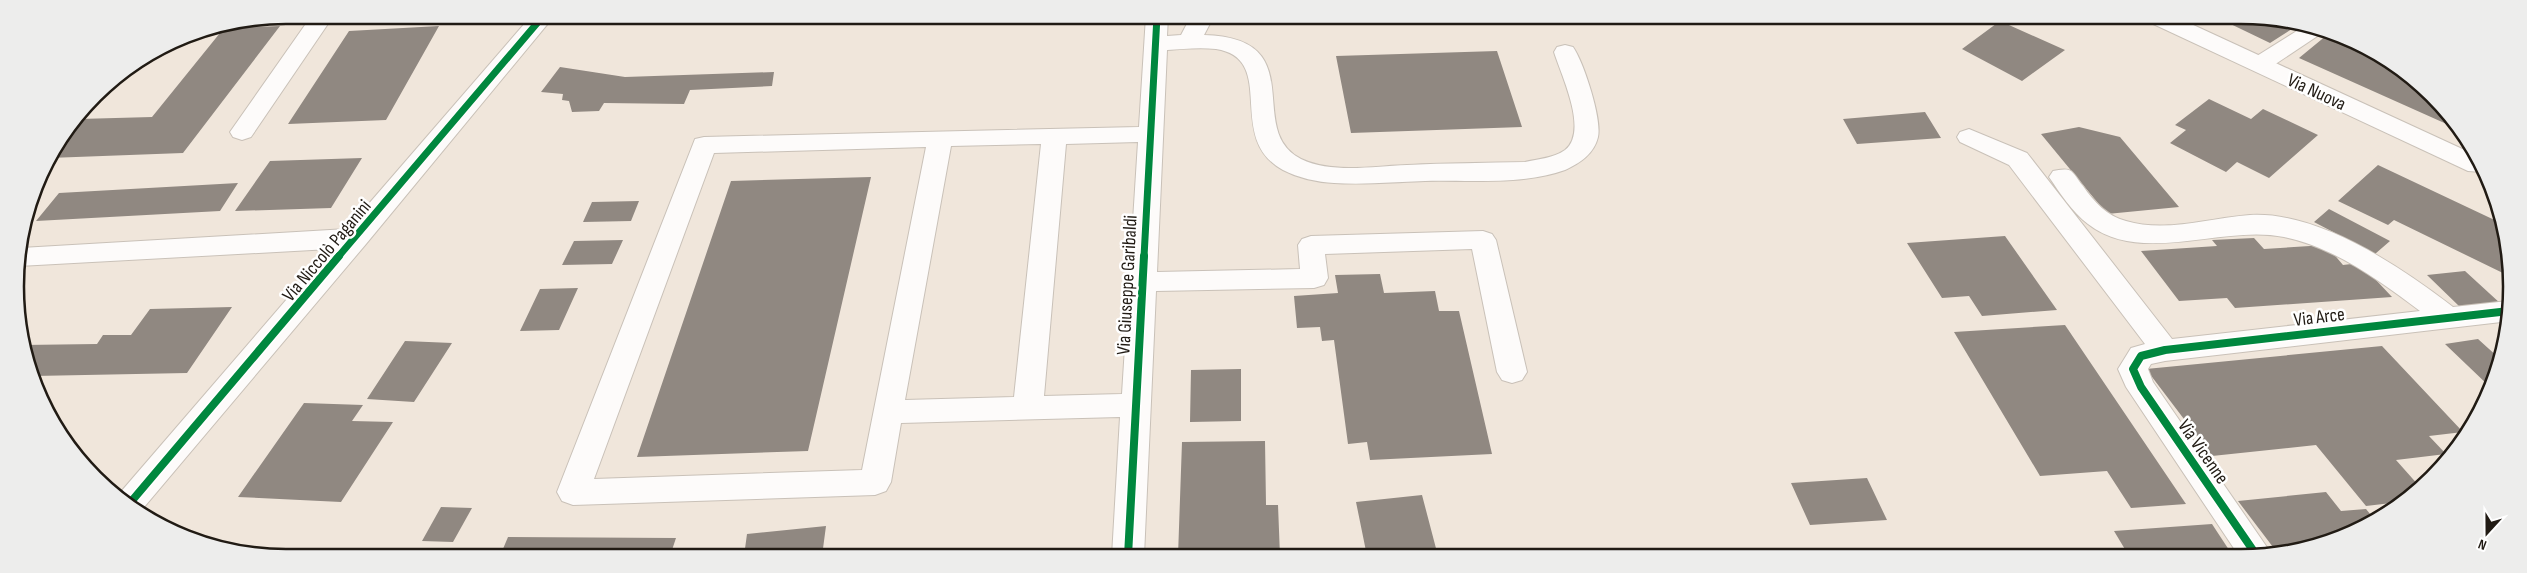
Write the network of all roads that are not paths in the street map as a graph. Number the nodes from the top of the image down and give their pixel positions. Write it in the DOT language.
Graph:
graph roads {
  1 [pos="316,24"];
  2 [pos="536,24"];
  3 [pos="1157,24"];
  4 [pos="1197,24"];
  5 [pos="2172,24"];
  6 [pos="2309,33"];
  7 [pos="1190,43"];
  8 [pos="1156,44"];
  9 [pos="1565,52"];
  10 [pos="2260,64"];
  11 [pos="242,132"];
  12 [pos="1150,134"];
  13 [pos="1054,136"];
  14 [pos="1969,137"];
  15 [pos="940,139"];
  16 [pos="2472,163"];
  17 [pos="2062,178"];
  18 [pos="357,238"];
  19 [pos="25,257"];
  20 [pos="1143,282"];
  21 [pos="2502,312"];
  22 [pos="2447,317"];
  23 [pos="2165,350"];
  24 [pos="2136,362"];
  25 [pos="1512,372"];
  26 [pos="1136,405"];
  27 [pos="1028,408"];
  28 [pos="888,412"];
  29 [pos="133,499"];
  30 [pos="1128,549"];
  31 [pos="2252,549"];
  1 -- 11 [label="street"];
  2 -- 18 [label="street, Via Niccolò Paganini"];
  3 -- 8 [label="street, Via Giuseppe Garibaldi"];
  4 -- 7 [label="street"];
  5 -- 10 [label="street, Via Nuova"];
  6 -- 10 [label="street"];
  7 -- 8 [label="street"];
  7 -- 9 [label="street"];
  8 -- 12 [label="street, Via Giuseppe Garibaldi"];
  10 -- 16 [label="street, Via Nuova"];
  12 -- 13 [label="street"];
  12 -- 20 [label="street, Via Giuseppe Garibaldi"];
  13 -- 15 [label="street"];
  13 -- 27 [label="street"];
  14 -- 23 [label="street"];
  15 -- 28 [label="street"];
  15 -- 28 [label="street"];
  17 -- 22 [label="street"];
  18 -- 19 [label="street"];
  18 -- 29 [label="street, Via Niccolò Paganini"];
  20 -- 25 [label="street"];
  20 -- 26 [label="street, Via Giuseppe Garibaldi"];
  21 -- 22 [label="street, Via Arce"];
  22 -- 23 [label="street, Via Arce"];
  23 -- 24 [label="street, Via Arce"];
  24 -- 31 [label="street, Via Vicenne"];
  26 -- 27 [label="street"];
  26 -- 30 [label="street, Via Giuseppe Garibaldi"];
  27 -- 28 [label="street"];
}
